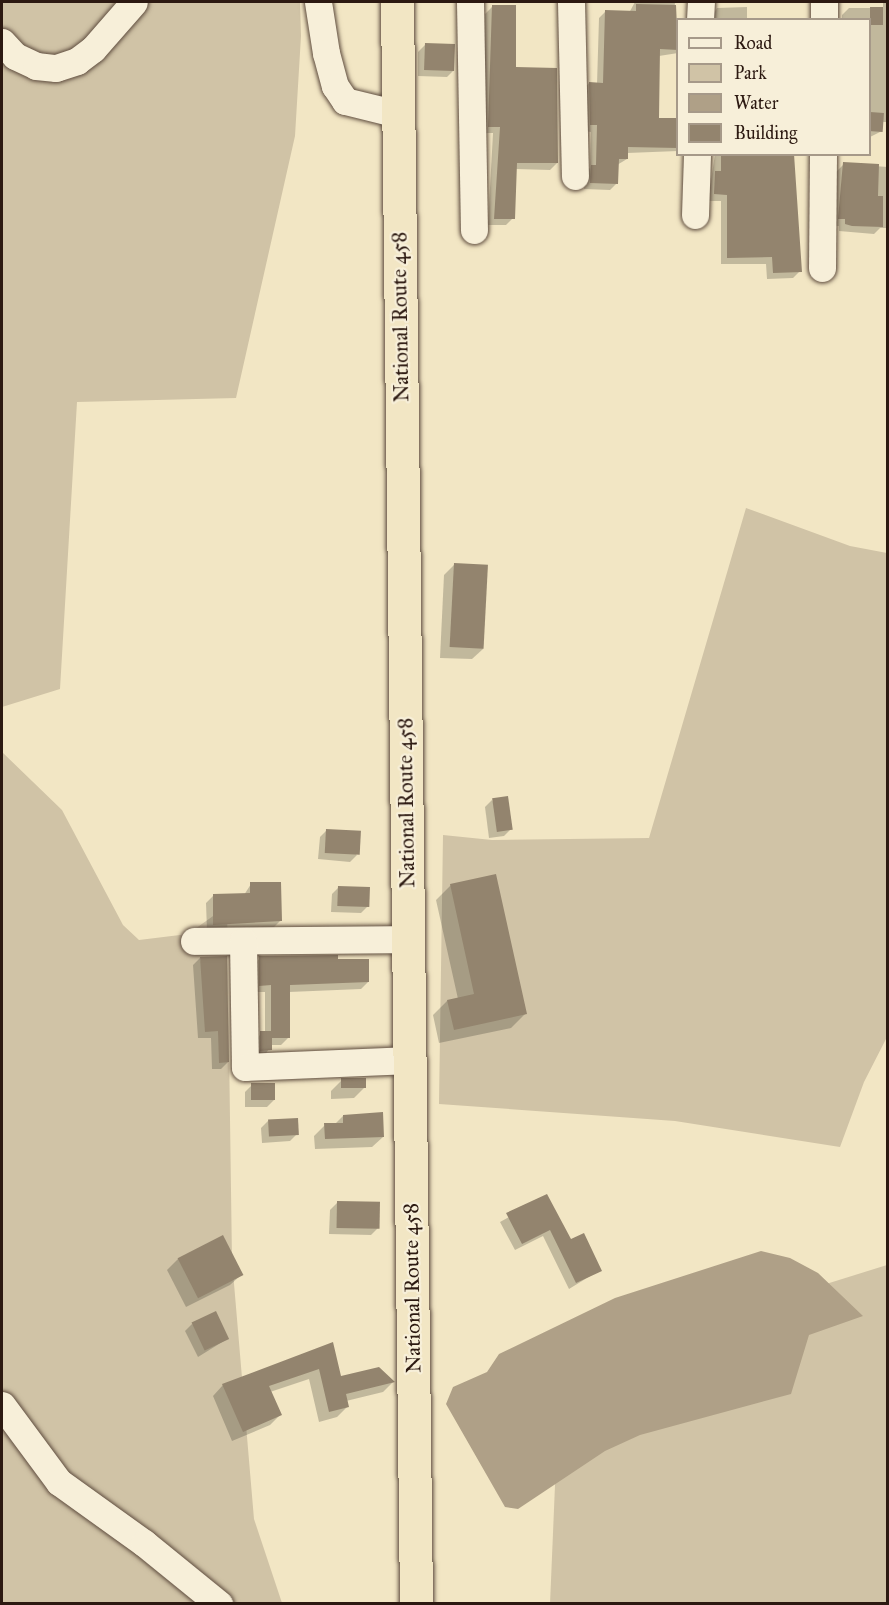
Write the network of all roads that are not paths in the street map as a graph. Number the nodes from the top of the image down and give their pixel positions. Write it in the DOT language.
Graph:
graph roads {
  1 [pos="134,2"];
  2 [pos="318,2"];
  3 [pos="397,2"];
  4 [pos="470,2"];
  5 [pos="571,2"];
  6 [pos="701,2"];
  7 [pos="824,2"];
  8 [pos="700,18"];
  9 [pos="824,18"];
  10 [pos="2,42"];
  11 [pos="398,114"];
  12 [pos="697,156"];
  13 [pos="823,156"];
  14 [pos="575,176"];
  15 [pos="695,215"];
  16 [pos="474,230"];
  17 [pos="822,268"];
  18 [pos="408,939"];
  19 [pos="194,941"];
  20 [pos="243,941"];
  21 [pos="409,1060"];
  22 [pos="2,1405"];
  23 [pos="219,1604"];
  24 [pos="416,1604"];
  1 -- 10 [label="street"];
  2 -- 11 [label="street"];
  3 -- 11 [label="highway, National Route 458"];
  4 -- 16 [label="street"];
  5 -- 14 [label="street"];
  6 -- 8 [label="street"];
  7 -- 9 [label="street"];
  11 -- 18 [label="highway, National Route 458"];
  12 -- 15 [label="street"];
  13 -- 17 [label="street"];
  18 -- 20 [label="street"];
  18 -- 21 [label="highway, National Route 458"];
  19 -- 20 [label="street"];
  20 -- 21 [label="street"];
  21 -- 24 [label="highway, National Route 458"];
  22 -- 23 [label="street"];
}
